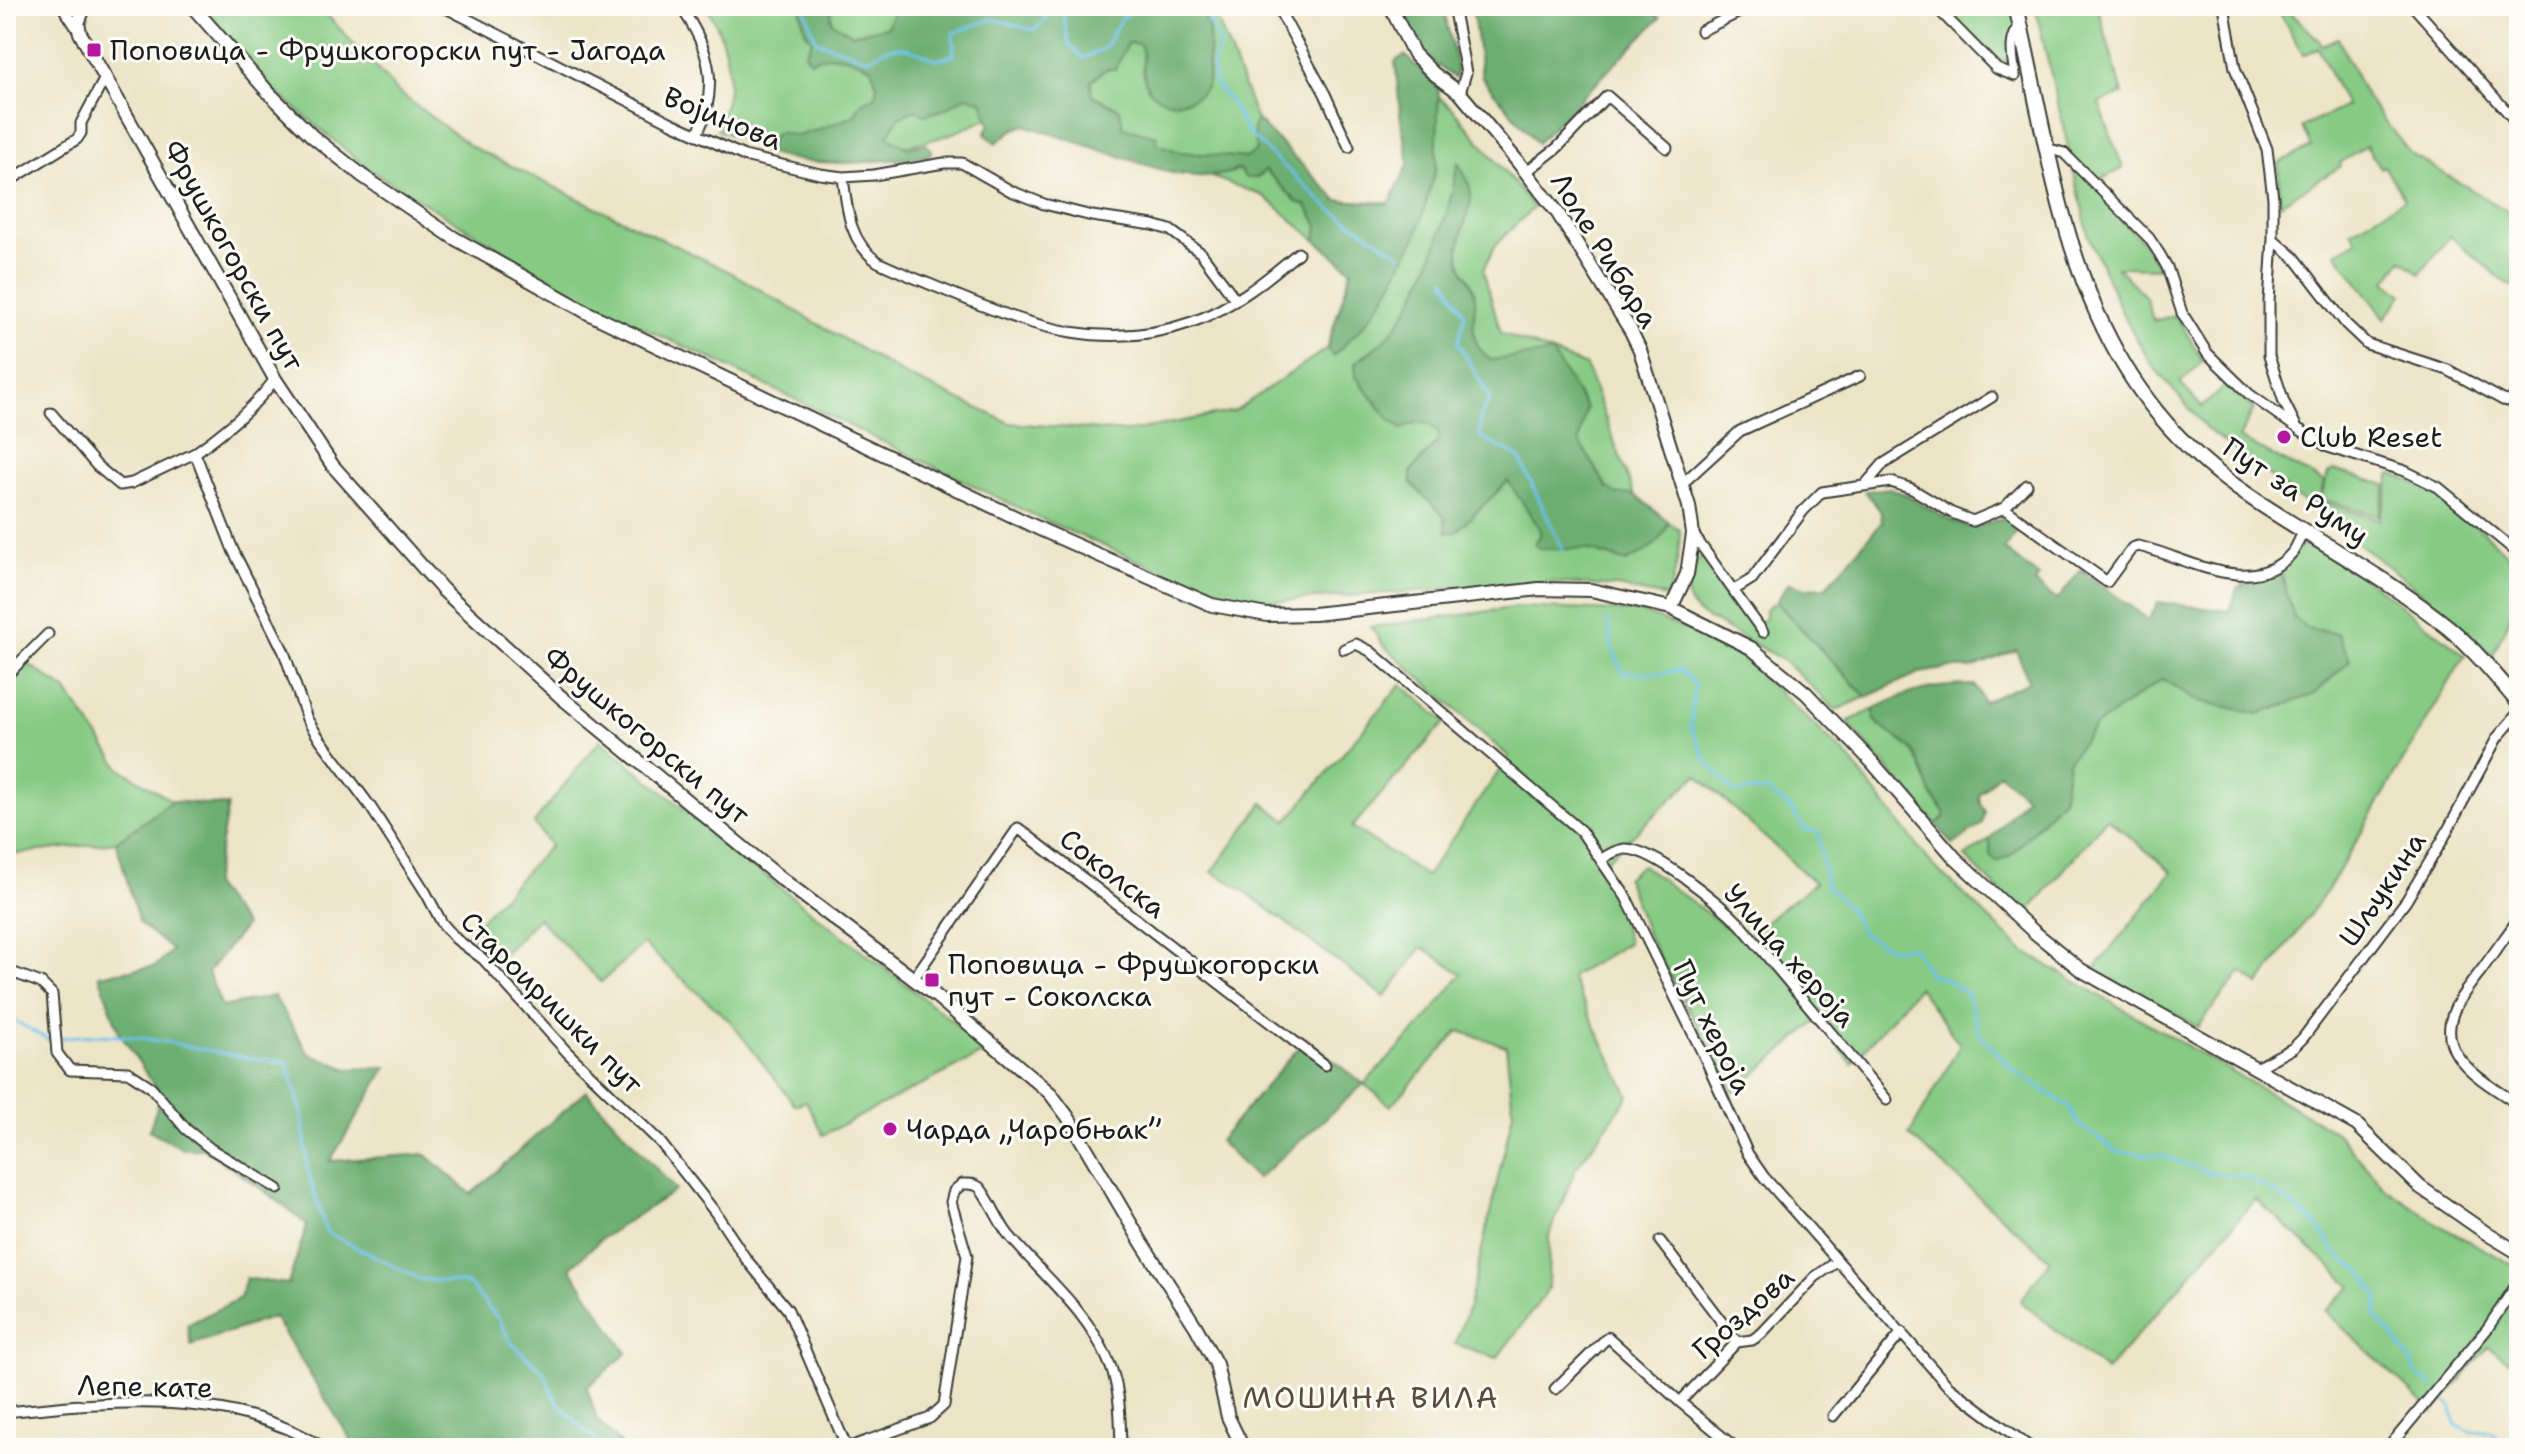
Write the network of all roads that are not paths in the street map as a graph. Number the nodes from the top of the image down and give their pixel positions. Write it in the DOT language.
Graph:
graph roads {
  1 [pos="85,6"];
  2 [pos="192,6"];
  3 [pos="442,6"];
  4 [pos="680,6"];
  5 [pos="1277,6"];
  6 [pos="1390,6"];
  7 [pos="1453,6"];
  8 [pos="1752,6"];
  9 [pos="1935,6"];
  10 [pos="2016,6"];
  11 [pos="2224,6"];
  12 [pos="2413,6"];
  13 [pos="2021,26"];
  14 [pos="1701,31"];
  15 [pos="80,33"];
  16 [pos="106,76"];
  17 [pos="1460,93"];
  18 [pos="2519,125"];
  19 [pos="697,135"];
  20 [pos="1349,147"];
  21 [pos="1667,148"];
  22 [pos="2046,148"];
  23 [pos="1526,172"];
  24 [pos="843,177"];
  25 [pos="6,183"];
  26 [pos="2273,239"];
  27 [pos="1298,253"];
  28 [pos="1236,300"];
  29 [pos="1860,376"];
  30 [pos="275,379"];
  31 [pos="1992,397"];
  32 [pos="2519,403"];
  33 [pos="51,413"];
  34 [pos="2297,428"];
  35 [pos="195,453"];
  36 [pos="1682,484"];
  37 [pos="1865,485"];
  38 [pos="2027,485"];
  39 [pos="2004,508"];
  40 [pos="2304,531"];
  41 [pos="1693,534"];
  42 [pos="2519,554"];
  43 [pos="1734,590"];
  44 [pos="1671,608"];
  45 [pos="1763,632"];
  46 [pos="48,634"];
  47 [pos="1344,649"];
  48 [pos="6,676"];
  49 [pos="2519,703"];
  50 [pos="2519,712"];
  51 [pos="1602,859"];
  52 [pos="2519,918"];
  53 [pos="6,970"];
  54 [pos="914,978"];
  55 [pos="1325,1065"];
  56 [pos="2256,1068"];
  57 [pos="1887,1100"];
  58 [pos="2519,1105"];
  59 [pos="278,1189"];
  60 [pos="1660,1241"];
  61 [pos="2519,1253"];
  62 [pos="1838,1261"];
  63 [pos="2519,1281"];
  64 [pos="1902,1332"];
  65 [pos="1737,1342"];
  66 [pos="1555,1389"];
  67 [pos="1680,1402"];
  68 [pos="6,1412"];
  69 [pos="1833,1416"];
  70 [pos="2016,1444"];
  71 [pos="324,1448"];
  72 [pos="847,1448"];
  73 [pos="1121,1448"];
  74 [pos="1243,1448"];
  75 [pos="1736,1448"];
  76 [pos="2031,1448"];
  77 [pos="2388,1448"];
  1 -- 15 [label="main road"];
  1 -- 15 [label="street"];
  2 -- 44 [label="main road"];
  3 -- 19 [label="street, Војинова"];
  4 -- 19 [label="street"];
  5 -- 20 [label="street"];
  6 -- 17 [label="main road, Лоле Рибара"];
  7 -- 17 [label="street"];
  8 -- 14 [label="street"];
  9 -- 13 [label="street"];
  10 -- 13 [label="main road, Пут за Руму"];
  11 -- 26 [label="street"];
  12 -- 18 [label="street"];
  13 -- 22 [label="main road, Пут за Руму"];
  15 -- 16 [label="main road, Фрушкогорски пут"];
  16 -- 25 [label="street"];
  16 -- 30 [label="main road, Фрушкогорски пут"];
  17 -- 23 [label="main road, Лоле Рибара"];
  19 -- 24 [label="street, Војинова"];
  21 -- 23 [label="street"];
  22 -- 34 [label="street"];
  22 -- 40 [label="main road, Пут за Руму"];
  23 -- 36 [label="main road, Лоле Рибара"];
  24 -- 28 [label="street, Војинова"];
  24 -- 28 [label="street"];
  26 -- 32 [label="street"];
  26 -- 34 [label="street"];
  27 -- 28 [label="street"];
  29 -- 36 [label="street"];
  30 -- 35 [label="street"];
  30 -- 54 [label="main road, Фрушкогорски пут"];
  31 -- 37 [label="street"];
  33 -- 35 [label="street"];
  34 -- 42 [label="street"];
  35 -- 72 [label="street, Староиришки пут"];
  36 -- 41 [label="main road, Лоле Рибара"];
  37 -- 39 [label="street"];
  37 -- 43 [label="street"];
  38 -- 39 [label="street"];
  39 -- 40 [label="street"];
  40 -- 49 [label="main road, Пут за Руму"];
  41 -- 43 [label="street"];
  41 -- 44 [label="main road, Лоле Рибара"];
  43 -- 45 [label="street"];
  44 -- 56 [label="main road"];
  46 -- 48 [label="street"];
  47 -- 51 [label="street, Пут хероја"];
  50 -- 56 [label="street, Шљукина"];
  51 -- 57 [label="street, Улица хероја"];
  51 -- 62 [label="street, Пут хероја"];
  52 -- 58 [label="street"];
  53 -- 59 [label="street"];
  54 -- 55 [label="street, Соколска"];
  54 -- 74 [label="main road, Фрушкогорски пут"];
  56 -- 61 [label="main road"];
  60 -- 65 [label="street"];
  62 -- 64 [label="street, Пут хероја"];
  62 -- 65 [label="street, Гроздова"];
  63 -- 77 [label="street"];
  64 -- 69 [label="street"];
  64 -- 70 [label="street, Пут хероја"];
  65 -- 67 [label="street, Гроздова"];
  66 -- 67 [label="street"];
  67 -- 75 [label="street"];
  68 -- 71 [label="street, Лепе кате"];
  70 -- 76 [label="street, Пут хероја"];
  72 -- 73 [label="street"];
}
